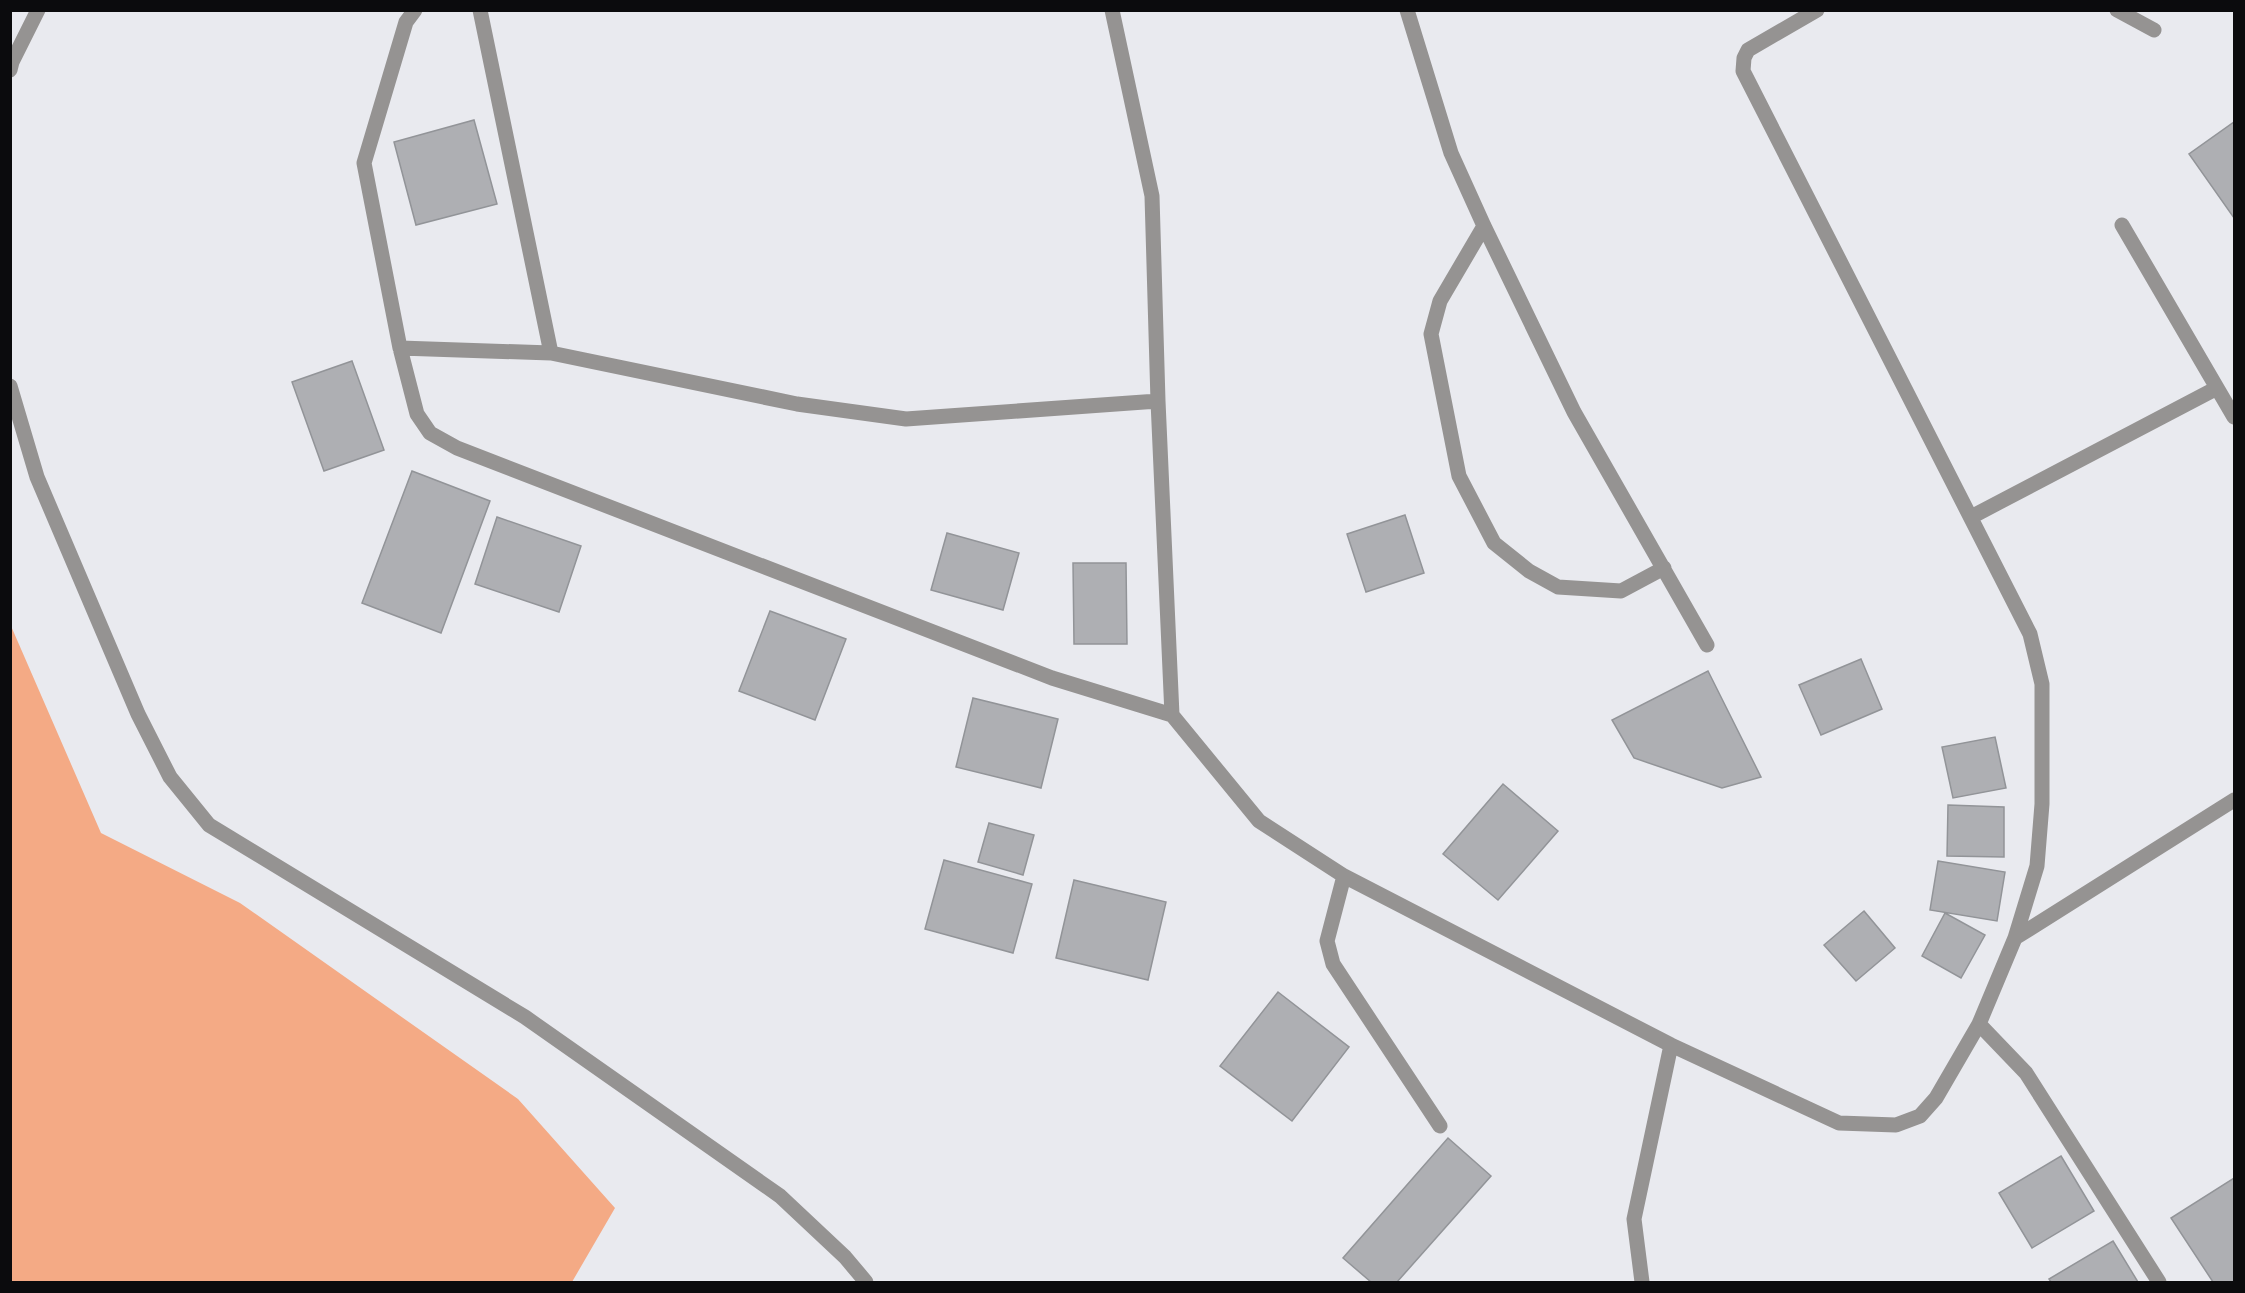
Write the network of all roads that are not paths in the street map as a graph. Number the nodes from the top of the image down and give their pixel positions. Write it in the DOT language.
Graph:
graph roads {
  1 [pos="38,10"];
  2 [pos="415,10"];
  3 [pos="480,10"];
  4 [pos="1112,10"];
  5 [pos="1407,10"];
  6 [pos="1817,10"];
  7 [pos="2117,10"];
  8 [pos="2154,30"];
  9 [pos="10,70"];
  10 [pos="2122,225"];
  11 [pos="1484,226"];
  12 [pos="400,348"];
  13 [pos="551,353"];
  14 [pos="10,386"];
  15 [pos="2217,388"];
  16 [pos="1158,401"];
  17 [pos="2235,417"];
  18 [pos="1971,517"];
  19 [pos="1664,568"];
  20 [pos="1707,645"];
  21 [pos="1173,715"];
  22 [pos="2235,800"];
  23 [pos="1344,876"];
  24 [pos="2015,938"];
  25 [pos="1978,1024"];
  26 [pos="1671,1045"];
  27 [pos="1440,1126"];
  28 [pos="867,1282"];
  29 [pos="1642,1282"];
  30 [pos="2159,1282"];
  1 -- 9 [label="street"];
  2 -- 12 [label="street"];
  3 -- 13 [label="street"];
  4 -- 16 [label="street"];
  5 -- 11 [label="street"];
  6 -- 18 [label="street"];
  7 -- 8 [label="street"];
  10 -- 15 [label="street"];
  11 -- 19 [label="street"];
  11 -- 19 [label="street"];
  12 -- 13 [label="street"];
  12 -- 21 [label="street"];
  13 -- 16 [label="street"];
  14 -- 28 [label="street"];
  15 -- 17 [label="street"];
  15 -- 18 [label="street"];
  16 -- 21 [label="street"];
  18 -- 24 [label="street"];
  19 -- 20 [label="street"];
  21 -- 23 [label="street"];
  22 -- 24 [label="street"];
  23 -- 26 [label="street"];
  23 -- 27 [label="street"];
  24 -- 25 [label="street"];
  25 -- 26 [label="street"];
  25 -- 30 [label="street"];
  26 -- 29 [label="street"];
}
